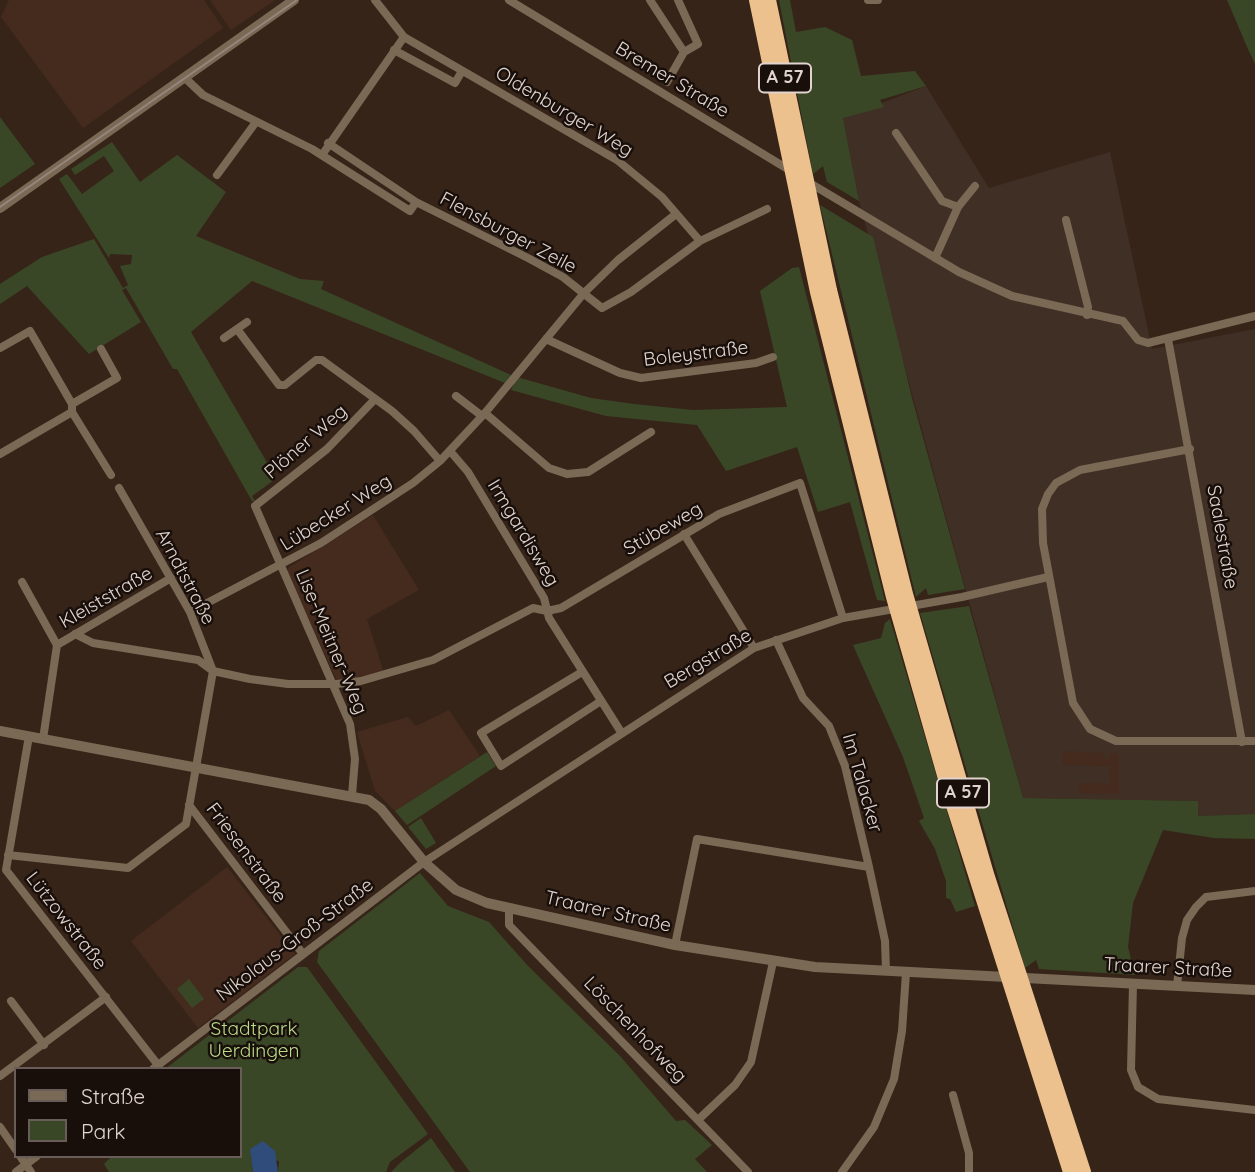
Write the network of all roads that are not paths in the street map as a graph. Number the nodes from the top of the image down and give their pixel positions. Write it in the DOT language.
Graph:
graph roads {
  1 [pos="295,0"];
  2 [pos="375,0"];
  3 [pos="509,0"];
  4 [pos="650,0"];
  5 [pos="678,0"];
  6 [pos="756,0"];
  7 [pos="769,0"];
  8 [pos="868,0"];
  9 [pos="878,0"];
  10 [pos="404,37"];
  11 [pos="394,50"];
  12 [pos="684,52"];
  13 [pos="463,71"];
  14 [pos="184,77"];
  15 [pos="667,82"];
  16 [pos="256,122"];
  17 [pos="896,133"];
  18 [pos="328,143"];
  19 [pos="322,155"];
  20 [pos="217,175"];
  21 [pos="975,186"];
  22 [pos="814,194"];
  23 [pos="13,196"];
  24 [pos="0,202"];
  25 [pos="416,202"];
  26 [pos="958,207"];
  27 [pos="0,208"];
  28 [pos="767,209"];
  29 [pos="676,214"];
  30 [pos="1066,220"];
  31 [pos="700,241"];
  32 [pos="935,258"];
  33 [pos="584,293"];
  34 [pos="1087,315"];
  35 [pos="1255,316"];
  36 [pos="247,322"];
  37 [pos="237,329"];
  38 [pos="224,338"];
  39 [pos="546,339"];
  40 [pos="1168,339"];
  41 [pos="0,348"];
  42 [pos="101,349"];
  43 [pos="773,357"];
  44 [pos="846,389"];
  45 [pos="456,396"];
  46 [pos="375,399"];
  47 [pos="72,408"];
  48 [pos="483,414"];
  49 [pos="651,432"];
  50 [pos="1190,449"];
  51 [pos="450,451"];
  52 [pos="0,454"];
  53 [pos="439,461"];
  54 [pos="111,475"];
  55 [pos="119,488"];
  56 [pos="255,506"];
  57 [pos="684,534"];
  58 [pos="281,566"];
  59 [pos="1048,577"];
  60 [pos="171,578"];
  61 [pos="22,582"];
  62 [pos="547,611"];
  63 [pos="190,612"];
  64 [pos="843,618"];
  65 [pos="75,634"];
  66 [pos="776,640"];
  67 [pos="57,645"];
  68 [pos="754,648"];
  69 [pos="213,671"];
  70 [pos="582,672"];
  71 [pos="334,684"];
  72 [pos="601,701"];
  73 [pos="0,731"];
  74 [pos="621,732"];
  75 [pos="29,736"];
  76 [pos="43,739"];
  77 [pos="1242,741"];
  78 [pos="1255,741"];
  79 [pos="195,767"];
  80 [pos="352,795"];
  81 [pos="189,805"];
  82 [pos="8,855"];
  83 [pos="424,862"];
  84 [pos="869,867"];
  85 [pos="1255,891"];
  86 [pos="509,908"];
  87 [pos="675,945"];
  88 [pos="303,954"];
  89 [pos="773,962"];
  90 [pos="886,971"];
  91 [pos="905,973"];
  92 [pos="1133,985"];
  93 [pos="1177,986"];
  94 [pos="1255,990"];
  95 [pos="106,997"];
  96 [pos="1019,999"];
  97 [pos="11,1001"];
  98 [pos="44,1045"];
  99 [pos="156,1067"];
  100 [pos="0,1076"];
  101 [pos="953,1095"];
  102 [pos="1255,1110"];
  103 [pos="699,1119"];
  104 [pos="0,1127"];
  105 [pos="14,1147"];
  106 [pos="28,1168"];
  107 [pos="16,1172"];
  108 [pos="748,1172"];
  109 [pos="842,1172"];
  110 [pos="969,1172"];
  111 [pos="1070,1172"];
  112 [pos="1084,1172"];
  1 -- 14 [label="street"];
  2 -- 10 [label="street, Oldenburger Weg"];
  3 -- 22 [label="street, Bremer Straße"];
  4 -- 12 [label="street"];
  5 -- 12 [label="street"];
  6 -- 44 [label="highway, A 57"];
  7 -- 22 [label="highway, A 57"];
  8 -- 9 [label="street"];
  10 -- 11 [label="street"];
  10 -- 13 [label="street, Oldenburger Weg"];
  11 -- 13 [label="street"];
  11 -- 18 [label="street"];
  12 -- 15 [label="street"];
  13 -- 29 [label="street, Oldenburger Weg"];
  14 -- 16 [label="street, Flensburger Zeile"];
  14 -- 23 [label="street"];
  16 -- 19 [label="street, Flensburger Zeile"];
  16 -- 20 [label="street"];
  17 -- 26 [label="street"];
  18 -- 19 [label="street"];
  18 -- 25 [label="street, Flensburger Zeile"];
  19 -- 25 [label="street, Flensburger Zeile"];
  21 -- 26 [label="street"];
  22 -- 32 [label="street, Bremer Straße"];
  22 -- 44 [label="highway, A 57"];
  23 -- 24 [label="street"];
  23 -- 27 [label="street"];
  25 -- 33 [label="street, Flensburger Zeile"];
  26 -- 32 [label="street"];
  28 -- 31 [label="street"];
  29 -- 31 [label="street"];
  29 -- 33 [label="street, Lübecker Weg"];
  30 -- 34 [label="street"];
  31 -- 33 [label="street"];
  32 -- 34 [label="street, Bremer Straße"];
  33 -- 39 [label="street, Lübecker Weg"];
  34 -- 40 [label="street, Bremer Straße"];
  35 -- 40 [label="street"];
  36 -- 37 [label="street"];
  37 -- 38 [label="street"];
  37 -- 46 [label="street"];
  39 -- 43 [label="street, Boleystraße"];
  39 -- 48 [label="street, Lübecker Weg"];
  40 -- 50 [label="street, Saalestraße"];
  41 -- 47 [label="street"];
  42 -- 47 [label="street"];
  44 -- 96 [label="highway, A 57"];
  45 -- 48 [label="street"];
  46 -- 53 [label="street"];
  46 -- 56 [label="street, Plöner Weg"];
  47 -- 52 [label="street"];
  47 -- 54 [label="street"];
  48 -- 49 [label="street"];
  48 -- 51 [label="street, Lübecker Weg"];
  50 -- 59 [label="street"];
  50 -- 77 [label="street, Saalestraße"];
  51 -- 53 [label="street, Lübecker Weg"];
  51 -- 62 [label="street, Irmgardisweg"];
  53 -- 58 [label="street, Lübecker Weg"];
  55 -- 60 [label="street, Arndtstraße"];
  56 -- 58 [label="street, Lise-Meitner-Weg"];
  57 -- 62 [label="street, Stübeweg"];
  57 -- 64 [label="street, Stübeweg"];
  57 -- 68 [label="street"];
  58 -- 63 [label="street, Lübecker Weg"];
  58 -- 71 [label="street, Lise-Meitner-Weg"];
  59 -- 64 [label="street, Bergstraße"];
  59 -- 77 [label="street"];
  60 -- 63 [label="street, Arndtstraße"];
  60 -- 65 [label="street, Kleiststraße"];
  61 -- 67 [label="street, Kleiststraße"];
  62 -- 70 [label="street, Irmgardisweg"];
  62 -- 71 [label="street, Stübeweg"];
  63 -- 69 [label="street, Arndtstraße"];
  64 -- 66 [label="street, Bergstraße"];
  65 -- 67 [label="street, Kleiststraße"];
  65 -- 69 [label="street, Stübeweg"];
  66 -- 68 [label="street, Bergstraße"];
  66 -- 84 [label="street, Im Talacker"];
  67 -- 76 [label="street, Kleiststraße"];
  68 -- 74 [label="street, Bergstraße"];
  69 -- 71 [label="street, Stübeweg"];
  69 -- 79 [label="street"];
  70 -- 72 [label="street, Irmgardisweg"];
  70 -- 72 [label="street"];
  71 -- 80 [label="street, Lise-Meitner-Weg"];
  72 -- 74 [label="street, Irmgardisweg"];
  73 -- 75 [label="street, Traarer Straße"];
  74 -- 83 [label="street, Bergstraße"];
  75 -- 76 [label="street, Traarer Straße"];
  75 -- 82 [label="street, Lützowstraße"];
  76 -- 79 [label="street, Traarer Straße"];
  77 -- 78 [label="street"];
  79 -- 80 [label="street, Traarer Straße"];
  79 -- 81 [label="street"];
  80 -- 83 [label="street, Traarer Straße"];
  81 -- 82 [label="street"];
  81 -- 88 [label="street, Friesenstraße"];
  82 -- 95 [label="street, Lützowstraße"];
  83 -- 86 [label="street, Traarer Straße"];
  83 -- 88 [label="street, Nikolaus-Groß-Straße"];
  84 -- 87 [label="street"];
  84 -- 90 [label="street, Im Talacker"];
  85 -- 93 [label="street"];
  86 -- 87 [label="street, Traarer Straße"];
  86 -- 103 [label="street, Löschenhofweg"];
  87 -- 89 [label="street, Traarer Straße"];
  88 -- 99 [label="street, Nikolaus-Groß-Straße"];
  89 -- 90 [label="street, Traarer Straße"];
  89 -- 103 [label="street"];
  90 -- 91 [label="street, Traarer Straße"];
  91 -- 92 [label="street, Traarer Straße"];
  91 -- 109 [label="street"];
  92 -- 93 [label="street, Traarer Straße"];
  92 -- 102 [label="street"];
  93 -- 94 [label="street, Traarer Straße"];
  95 -- 98 [label="street"];
  95 -- 99 [label="street, Lützowstraße"];
  96 -- 111 [label="highway, A 57"];
  96 -- 112 [label="highway, A 57"];
  97 -- 98 [label="street"];
  98 -- 100 [label="street"];
  101 -- 110 [label="street"];
  103 -- 108 [label="street, Löschenhofweg"];
  104 -- 105 [label="street"];
  106 -- 107 [label="street"];
}
